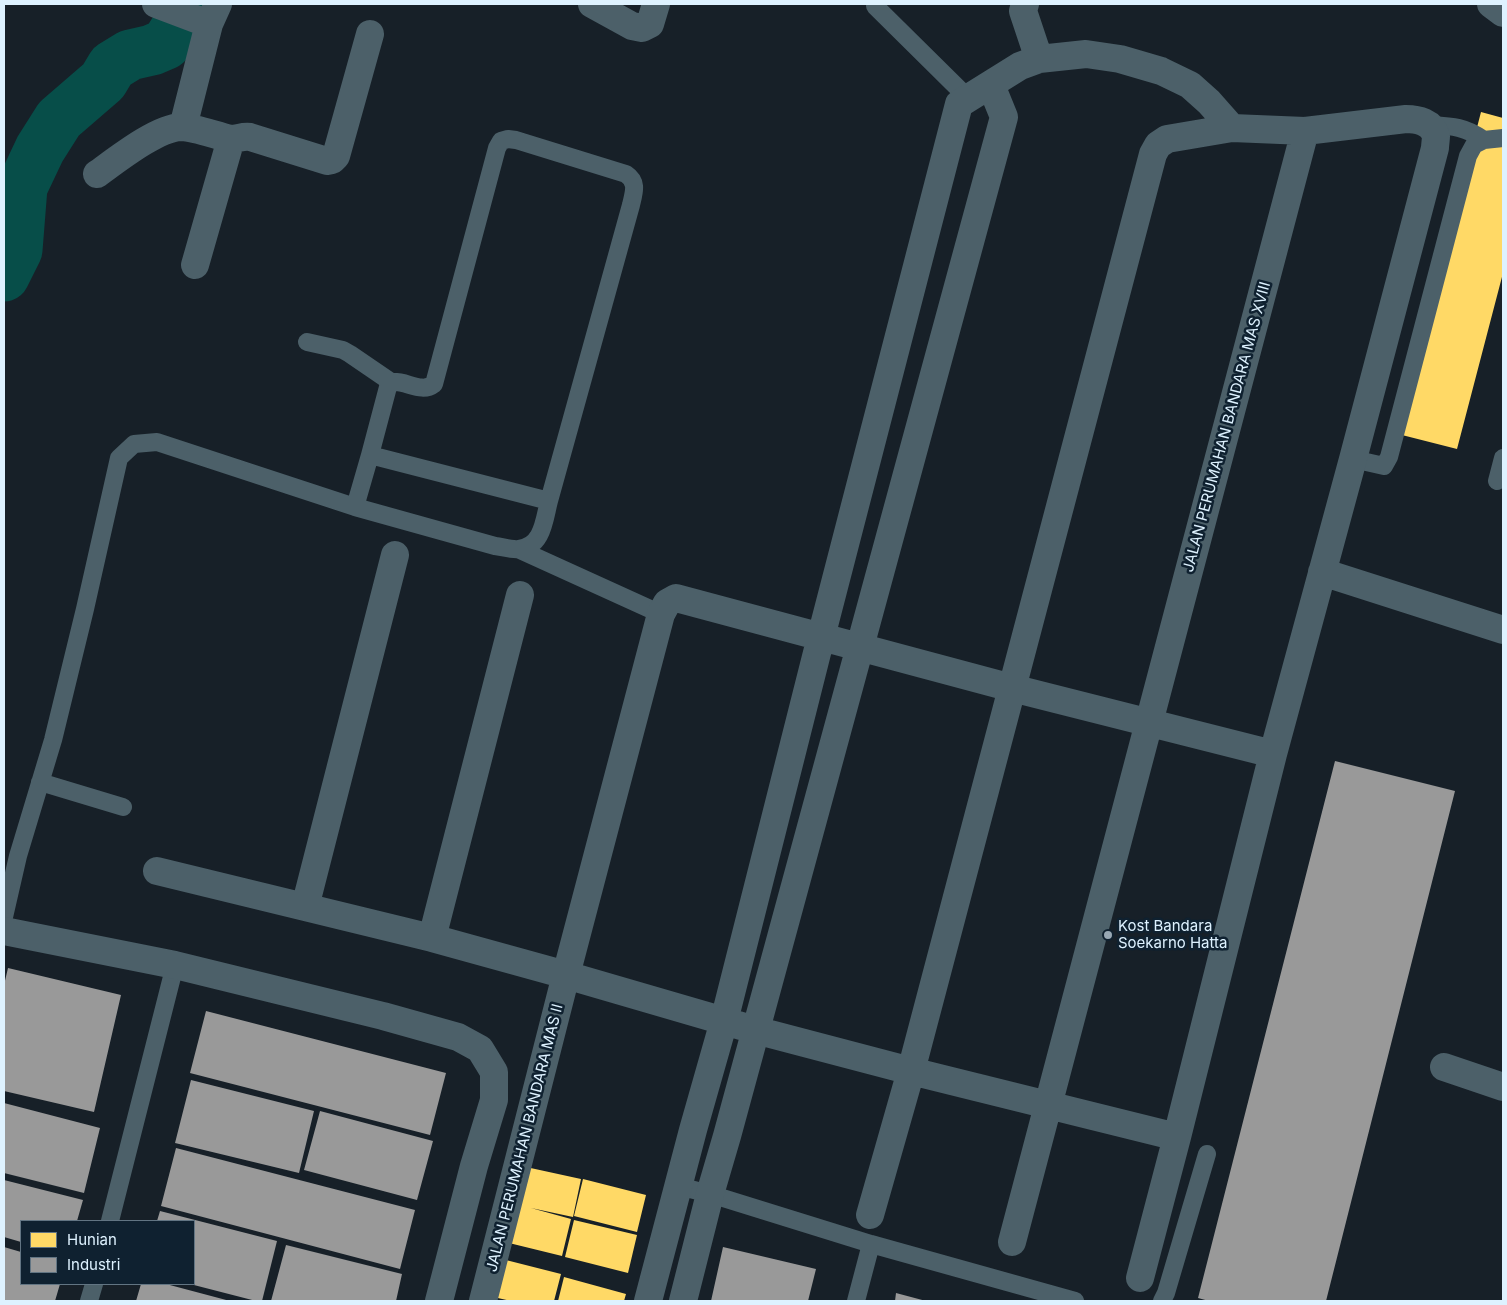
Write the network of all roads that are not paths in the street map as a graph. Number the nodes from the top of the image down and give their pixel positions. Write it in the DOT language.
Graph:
graph roads {
  1 [pos="592,4"];
  2 [pos="656,4"];
  3 [pos="1025,4"];
  4 [pos="1490,4"];
  5 [pos="875,6"];
  6 [pos="190,12"];
  7 [pos="1503,12"];
  8 [pos="370,34"];
  9 [pos="1039,59"];
  10 [pos="979,91"];
  11 [pos="1429,125"];
  12 [pos="183,127"];
  13 [pos="1232,128"];
  14 [pos="1305,131"];
  15 [pos="1503,138"];
  16 [pos="231,139"];
  17 [pos="1484,140"];
  18 [pos="97,174"];
  19 [pos="195,266"];
  20 [pos="308,342"];
  21 [pos="392,382"];
  22 [pos="370,455"];
  23 [pos="1503,458"];
  24 [pos="1353,459"];
  25 [pos="1497,482"];
  26 [pos="549,501"];
  27 [pos="355,507"];
  28 [pos="518,550"];
  29 [pos="395,555"];
  30 [pos="1322,572"];
  31 [pos="520,595"];
  32 [pos="661,614"];
  33 [pos="1503,630"];
  34 [pos="821,637"];
  35 [pos="860,647"];
  36 [pos="1012,688"];
  37 [pos="1148,722"];
  38 [pos="1273,754"];
  39 [pos="40,782"];
  40 [pos="123,807"];
  41 [pos="157,871"];
  42 [pos="305,907"];
  43 [pos="4,917"];
  44 [pos="4,931"];
  45 [pos="432,938"];
  46 [pos="175,965"];
  47 [pos="566,975"];
  48 [pos="724,1021"];
  49 [pos="755,1030"];
  50 [pos="1444,1067"];
  51 [pos="911,1071"];
  52 [pos="1503,1087"];
  53 [pos="1048,1105"];
  54 [pos="1177,1137"];
  55 [pos="1207,1154"];
  56 [pos="678,1186"];
  57 [pos="710,1194"];
  58 [pos="870,1215"];
  59 [pos="110,1220"];
  60 [pos="1012,1242"];
  61 [pos="871,1244"];
  62 [pos="1140,1278"];
  63 [pos="94,1285"];
  64 [pos="89,1301"];
  65 [pos="439,1301"];
  66 [pos="483,1301"];
  67 [pos="648,1301"];
  68 [pos="683,1301"];
  69 [pos="856,1301"];
  70 [pos="1075,1301"];
  71 [pos="1162,1301"];
  1 -- 2 [label="street"];
  3 -- 9 [label="street"];
  4 -- 7 [label="street"];
  5 -- 10 [label="lane"];
  6 -- 12 [label="street"];
  8 -- 16 [label="street"];
  9 -- 10 [label="street"];
  9 -- 13 [label="street"];
  10 -- 34 [label="street"];
  10 -- 35 [label="street"];
  11 -- 14 [label="street"];
  11 -- 17 [label="lane"];
  11 -- 24 [label="street"];
  12 -- 16 [label="street"];
  12 -- 18 [label="street"];
  13 -- 14 [label="street"];
  13 -- 36 [label="street"];
  14 -- 37 [label="street, JALAN PERUMAHAN BANDARA MAS XVIII"];
  15 -- 17 [label="lane"];
  16 -- 19 [label="street"];
  17 -- 24 [label="lane"];
  20 -- 21 [label="lane"];
  21 -- 22 [label="lane"];
  21 -- 26 [label="lane"];
  22 -- 26 [label="lane"];
  22 -- 27 [label="lane"];
  23 -- 25 [label="lane"];
  24 -- 30 [label="street"];
  26 -- 28 [label="lane"];
  27 -- 28 [label="lane"];
  27 -- 39 [label="lane"];
  28 -- 32 [label="lane"];
  29 -- 42 [label="street"];
  30 -- 33 [label="street"];
  30 -- 38 [label="street"];
  31 -- 45 [label="street"];
  32 -- 34 [label="street"];
  32 -- 47 [label="street, JALAN PERUMAHAN BANDARA MAS II"];
  34 -- 35 [label="street"];
  34 -- 48 [label="street"];
  35 -- 36 [label="street"];
  35 -- 49 [label="street"];
  36 -- 37 [label="street"];
  36 -- 51 [label="street"];
  37 -- 38 [label="street"];
  37 -- 53 [label="street, JALAN PERUMAHAN BANDARA MAS XVIII"];
  38 -- 54 [label="street"];
  39 -- 40 [label="lane"];
  39 -- 43 [label="lane"];
  41 -- 42 [label="street"];
  42 -- 45 [label="street"];
  44 -- 46 [label="street"];
  45 -- 47 [label="street"];
  46 -- 59 [label="lane"];
  46 -- 65 [label="street"];
  47 -- 48 [label="street"];
  47 -- 66 [label="street, JALAN PERUMAHAN BANDARA MAS II"];
  48 -- 49 [label="street"];
  48 -- 56 [label="street"];
  49 -- 51 [label="street"];
  49 -- 57 [label="street"];
  50 -- 52 [label="street"];
  51 -- 53 [label="street"];
  51 -- 58 [label="street"];
  53 -- 54 [label="street"];
  53 -- 60 [label="street, JALAN PERUMAHAN BANDARA MAS XVIII"];
  54 -- 62 [label="street"];
  55 -- 71 [label="lane"];
  56 -- 57 [label="lane"];
  56 -- 67 [label="street"];
  57 -- 61 [label="lane"];
  57 -- 68 [label="street"];
  61 -- 69 [label="lane"];
  61 -- 70 [label="lane"];
  63 -- 64 [label="lane"];
}
